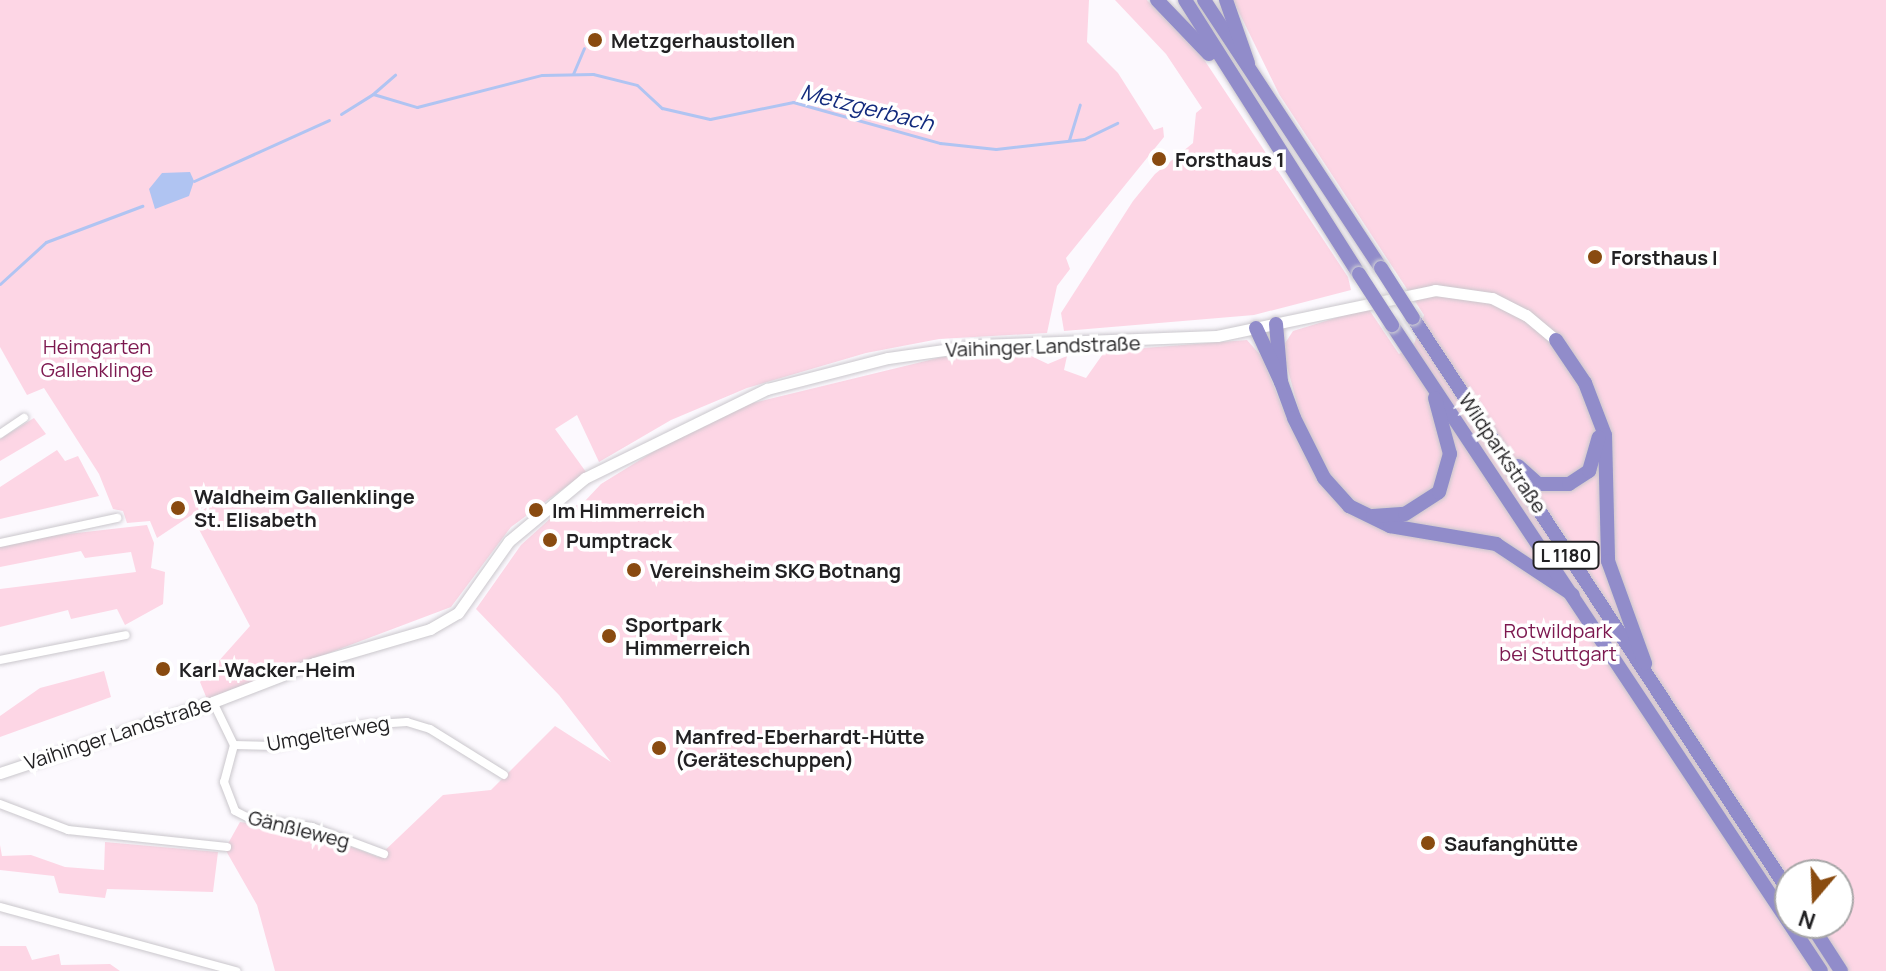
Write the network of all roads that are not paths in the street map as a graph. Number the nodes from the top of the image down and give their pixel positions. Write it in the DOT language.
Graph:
graph roads {
  1 [pos="1157,0"];
  2 [pos="1185,0"];
  3 [pos="1204,0"];
  4 [pos="1226,0"];
  5 [pos="1249,67"];
  6 [pos="1230,78"];
  7 [pos="1276,324"];
  8 [pos="1256,328"];
  9 [pos="1556,340"];
  10 [pos="1429,381"];
  11 [pos="1281,382"];
  12 [pos="24,418"];
  13 [pos="1479,422"];
  14 [pos="1600,424"];
  15 [pos="0,434"];
  16 [pos="1361,514"];
  17 [pos="117,518"];
  18 [pos="0,543"];
  19 [pos="1577,597"];
  20 [pos="126,635"];
  21 [pos="0,660"];
  22 [pos="1655,686"];
  23 [pos="213,702"];
  24 [pos="234,745"];
  25 [pos="0,773"];
  26 [pos="504,775"];
  27 [pos="0,804"];
  28 [pos="227,847"];
  29 [pos="384,854"];
  30 [pos="1774,868"];
  31 [pos="0,907"];
  32 [pos="1820,939"];
  33 [pos="236,971"];
  34 [pos="1821,971"];
  35 [pos="1841,971"];
  1 -- 6 [label="highway, L 1180"];
  2 -- 6 [label="highway, L 1180"];
  3 -- 5 [label="highway, L 1180"];
  4 -- 5 [label="highway"];
  5 -- 13 [label="highway, Wildparkstraße / L 1180, bridge"];
  6 -- 10 [label="highway, Wildparkstraße / L 1180, bridge"];
  7 -- 8 [label="street, Vaihinger Landstraße"];
  7 -- 9 [label="street, Vaihinger Landstraße"];
  7 -- 11 [label="highway, L 1180"];
  8 -- 11 [label="highway, L 1180"];
  8 -- 23 [label="street, Vaihinger Landstraße"];
  9 -- 14 [label="highway, L 1180"];
  10 -- 16 [label="highway, L 1180"];
  10 -- 19 [label="highway, Wildparkstraße / L 1180"];
  11 -- 16 [label="highway, L 1180"];
  12 -- 15 [label="street"];
  13 -- 14 [label="highway"];
  13 -- 22 [label="highway, Wildparkstraße / L 1180"];
  14 -- 22 [label="highway, L 1180"];
  16 -- 19 [label="highway, L 1180"];
  17 -- 18 [label="street"];
  19 -- 34 [label="highway, Wildparkstraße / L 1180"];
  20 -- 21 [label="street"];
  22 -- 30 [label="highway, Wildparkstraße / L 1180"];
  23 -- 24 [label="street"];
  23 -- 25 [label="street, Vaihinger Landstraße"];
  24 -- 26 [label="street, Umgelterweg"];
  24 -- 29 [label="street, Gänßleweg"];
  27 -- 28 [label="street"];
  31 -- 33 [label="street"];
  32 -- 35 [label="highway"];
}
